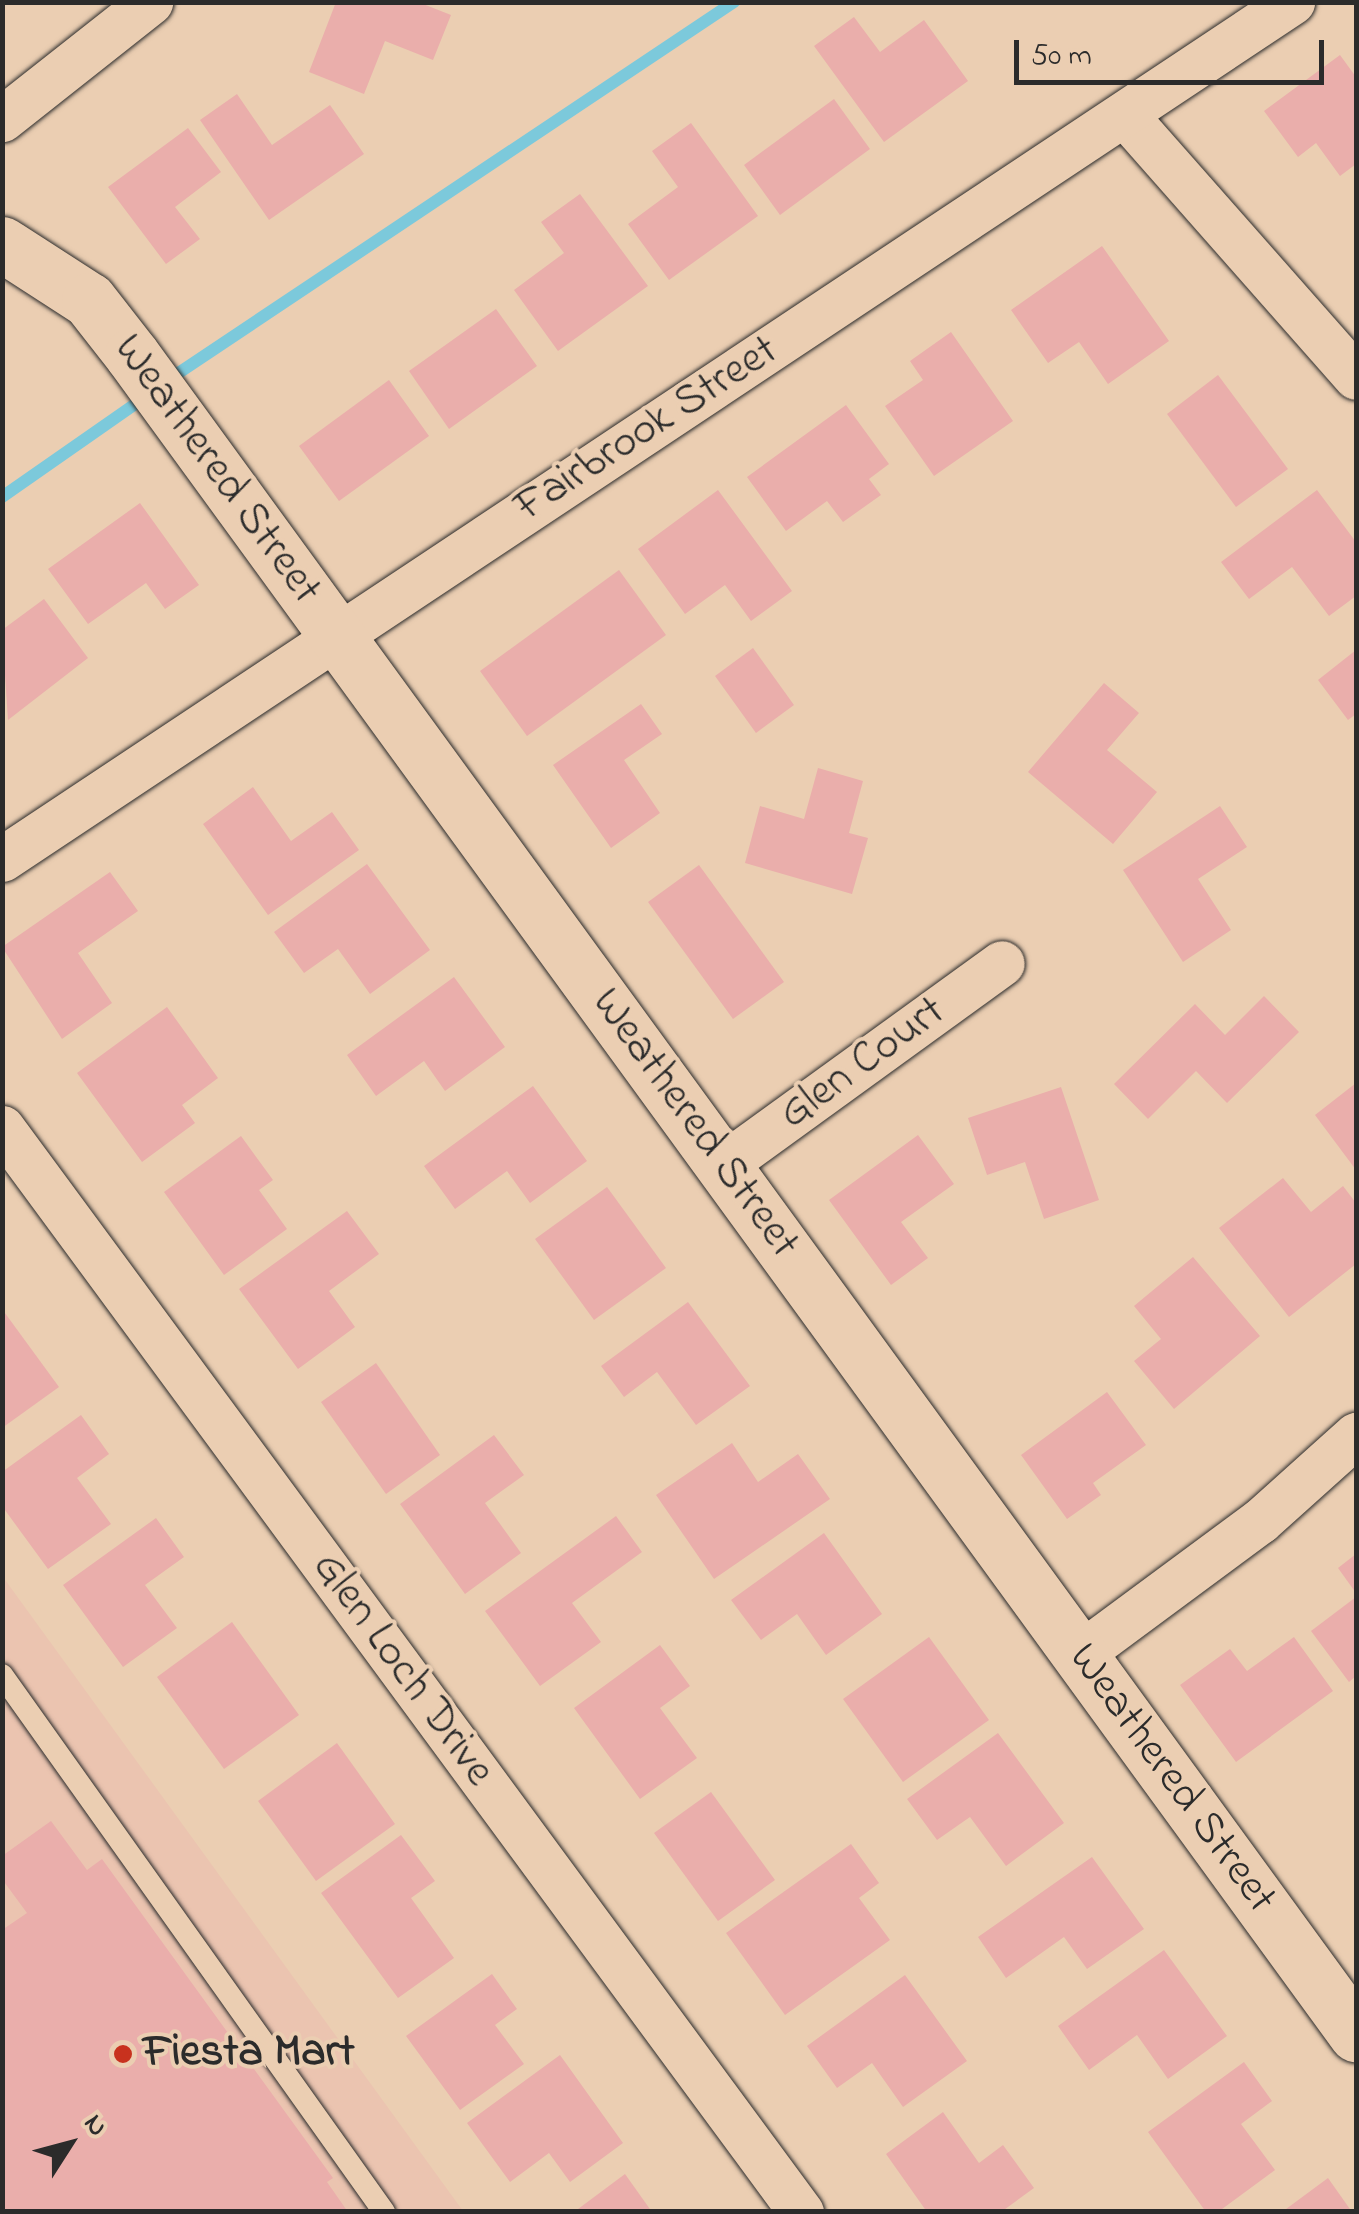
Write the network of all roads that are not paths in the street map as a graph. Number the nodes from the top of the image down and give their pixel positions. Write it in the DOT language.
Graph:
graph roads {
  1 [pos="150,2"];
  2 [pos="1292,2"];
  3 [pos="1125,115"];
  4 [pos="2,119"];
  5 [pos="2,244"];
  6 [pos="1356,378"];
  7 [pos="336,634"];
  8 [pos="2,859"];
  9 [pos="1002,963"];
  10 [pos="2,1128"];
  11 [pos="724,1165"];
  12 [pos="1356,1434"];
  13 [pos="1080,1654"];
  14 [pos="2,1676"];
  15 [pos="1356,2034"];
  16 [pos="384,2212"];
  17 [pos="801,2212"];
  1 -- 4 [label="street"];
  2 -- 3 [label="street, Fairbrook Street"];
  3 -- 6 [label="street"];
  3 -- 7 [label="street, Fairbrook Street"];
  5 -- 7 [label="street, Weathered Street"];
  7 -- 8 [label="street, Fairbrook Street"];
  7 -- 11 [label="street, Weathered Street"];
  9 -- 11 [label="street, Glen Court"];
  10 -- 17 [label="street, Glen Loch Drive"];
  11 -- 13 [label="street, Weathered Street"];
  12 -- 13 [label="street"];
  13 -- 15 [label="street, Weathered Street"];
  14 -- 16 [label="lane"];
}
